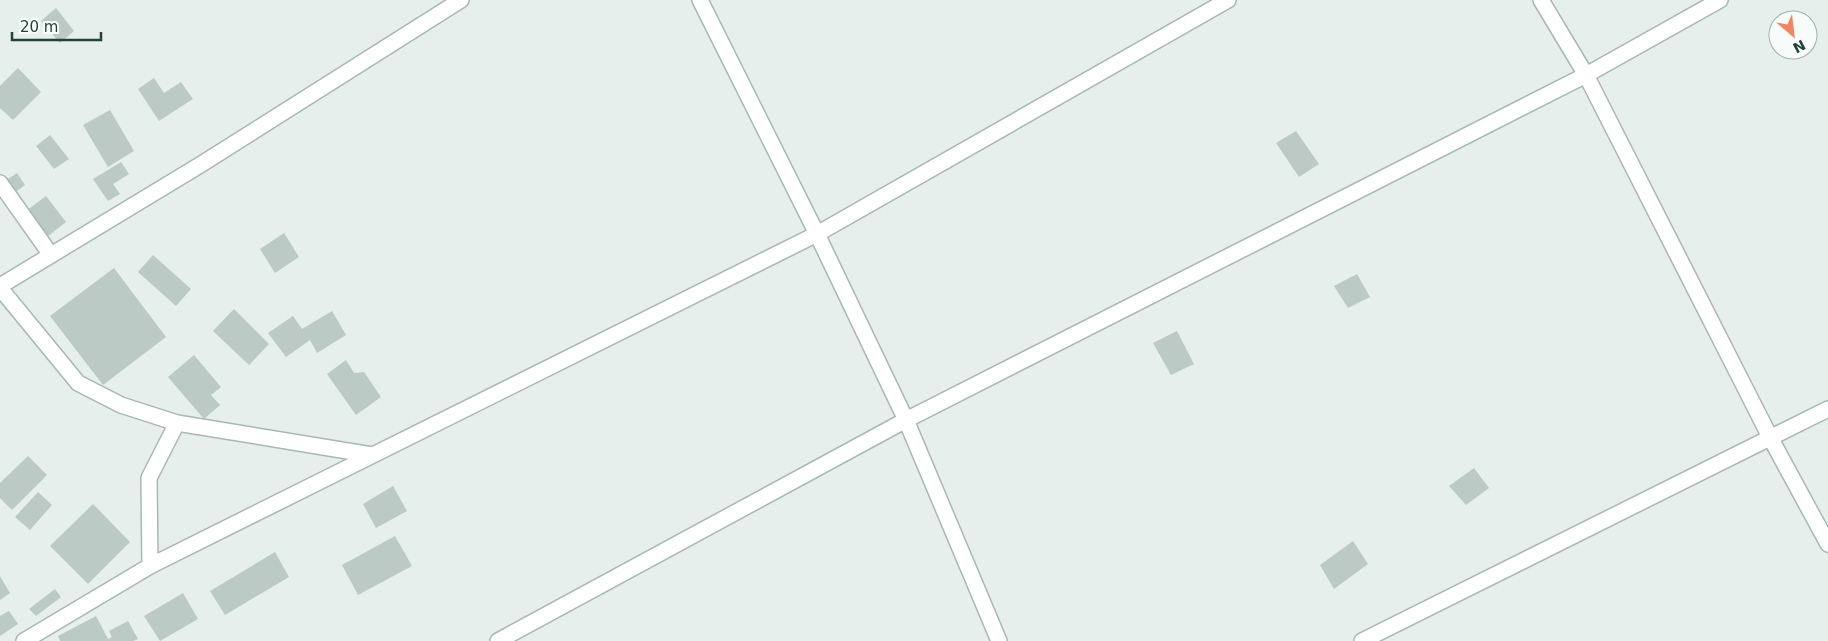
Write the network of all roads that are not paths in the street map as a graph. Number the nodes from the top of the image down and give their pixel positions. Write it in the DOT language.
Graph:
graph roads {
  1 [pos="461,0"];
  2 [pos="700,0"];
  3 [pos="1228,0"];
  4 [pos="1541,0"];
  5 [pos="1720,0"];
  6 [pos="1586,75"];
  7 [pos="0,183"];
  8 [pos="817,234"];
  9 [pos="51,255"];
  10 [pos="0,287"];
  11 [pos="1828,409"];
  12 [pos="906,420"];
  13 [pos="177,423"];
  14 [pos="1771,439"];
  15 [pos="372,455"];
  16 [pos="1828,544"];
  17 [pos="150,566"];
  18 [pos="24,641"];
  19 [pos="498,641"];
  20 [pos="999,641"];
  21 [pos="1362,641"];
  1 -- 9 [label="street"];
  2 -- 8 [label="street"];
  3 -- 8 [label="street"];
  4 -- 6 [label="street"];
  5 -- 6 [label="street"];
  6 -- 12 [label="street"];
  6 -- 14 [label="street"];
  7 -- 9 [label="street"];
  8 -- 12 [label="street"];
  8 -- 15 [label="street"];
  9 -- 10 [label="street"];
  10 -- 13 [label="street"];
  11 -- 14 [label="street"];
  12 -- 19 [label="street"];
  12 -- 20 [label="street"];
  13 -- 15 [label="street"];
  13 -- 17 [label="street"];
  14 -- 16 [label="street"];
  14 -- 21 [label="street"];
  15 -- 17 [label="street"];
  17 -- 18 [label="street"];
}
